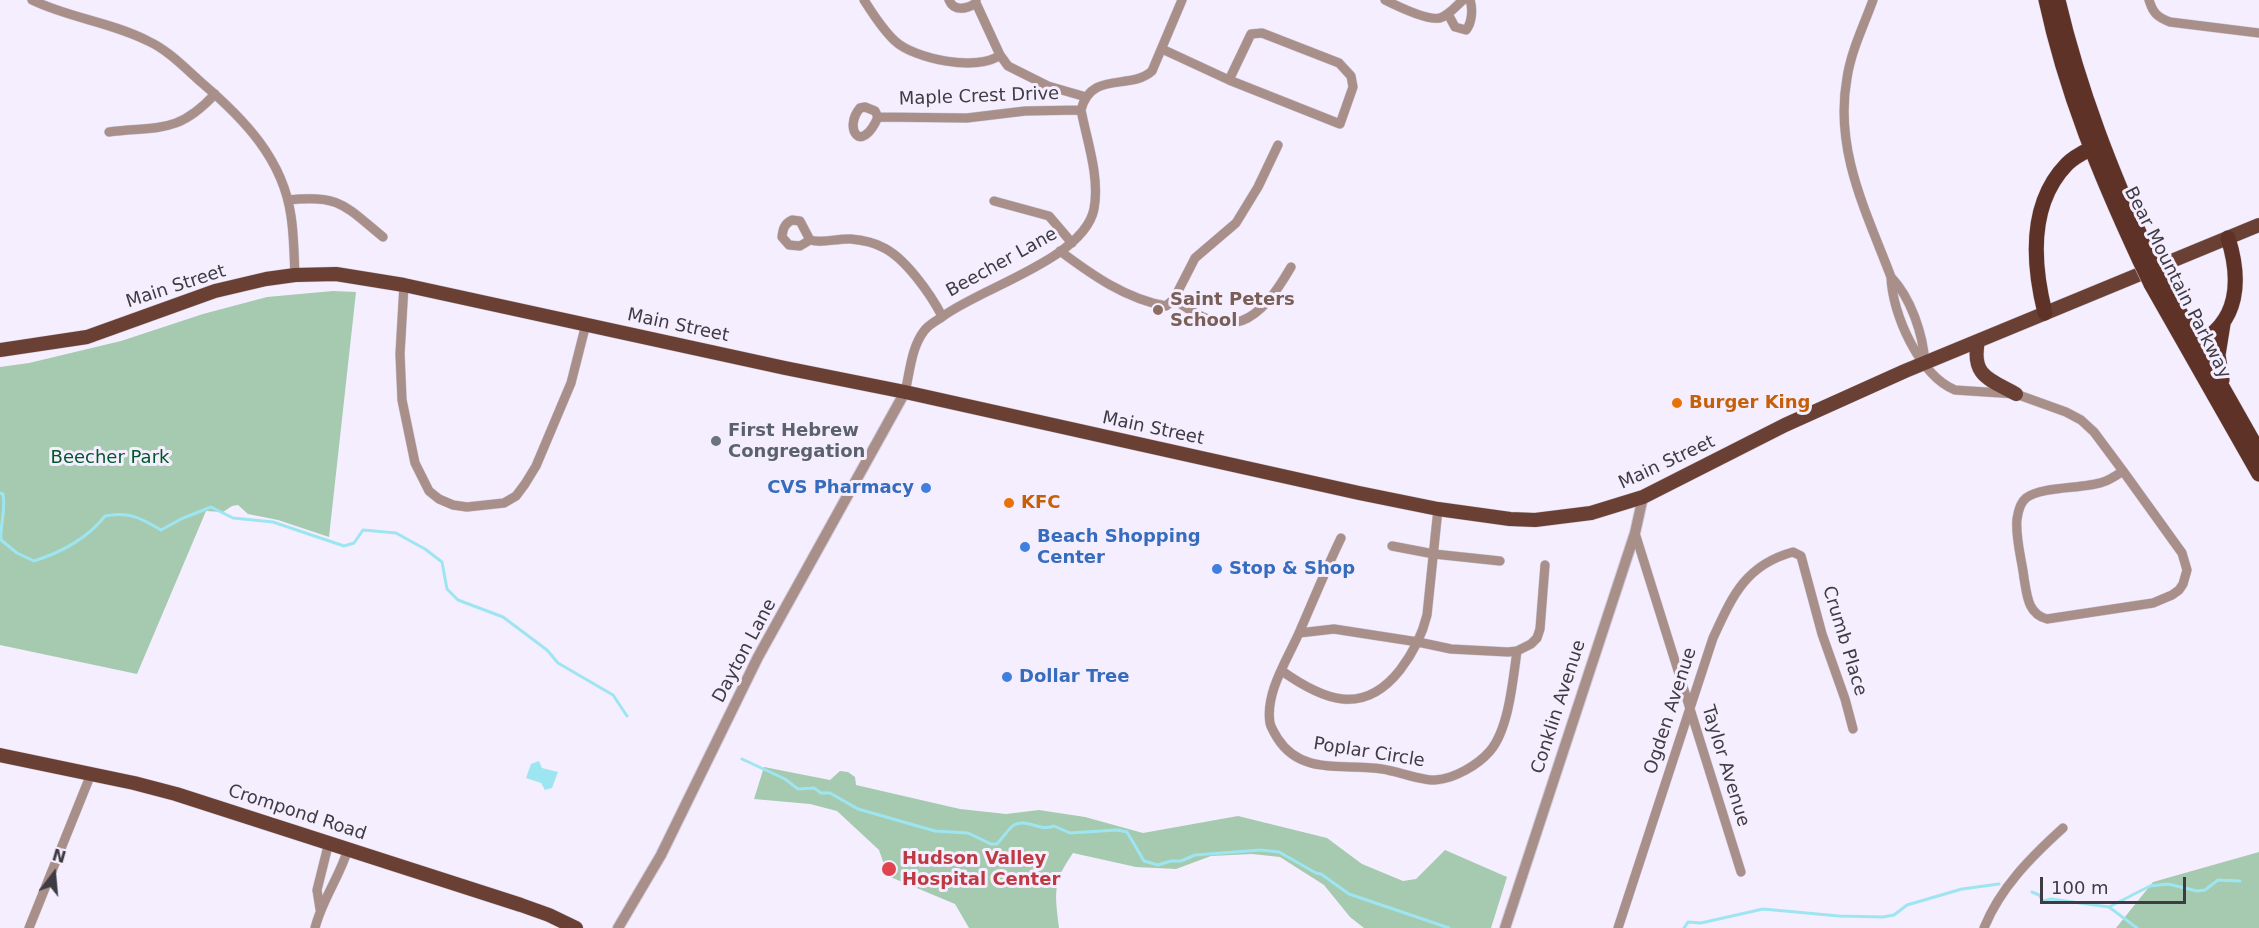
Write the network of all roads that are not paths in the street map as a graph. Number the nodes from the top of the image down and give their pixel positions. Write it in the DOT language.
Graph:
graph roads {
  1 [pos="32,0"];
  2 [pos="864,0"];
  3 [pos="949,0"];
  4 [pos="1182,0"];
  5 [pos="1385,0"];
  6 [pos="1463,0"];
  7 [pos="1470,0"];
  8 [pos="1873,0"];
  9 [pos="2046,0"];
  10 [pos="2058,0"];
  11 [pos="2149,0"];
  12 [pos="976,1"];
  13 [pos="1448,14"];
  14 [pos="2259,33"];
  15 [pos="1162,49"];
  16 [pos="1000,55"];
  17 [pos="1229,80"];
  18 [pos="215,94"];
  19 [pos="1086,97"];
  20 [pos="1081,110"];
  21 [pos="878,117"];
  22 [pos="109,132"];
  23 [pos="1278,145"];
  24 [pos="2090,148"];
  25 [pos="288,200"];
  26 [pos="994,201"];
  27 [pos="2259,225"];
  28 [pos="383,237"];
  29 [pos="2228,238"];
  30 [pos="810,240"];
  31 [pos="1072,243"];
  32 [pos="1060,251"];
  33 [pos="2145,259"];
  34 [pos="1291,267"];
  35 [pos="295,275"];
  36 [pos="2156,281"];
  37 [pos="404,285"];
  38 [pos="1174,299"];
  39 [pos="2045,314"];
  40 [pos="942,316"];
  41 [pos="2224,321"];
  42 [pos="586,324"];
  43 [pos="1978,341"];
  44 [pos="2196,344"];
  45 [pos="0,350"];
  46 [pos="1925,363"];
  47 [pos="905,392"];
  48 [pos="2016,394"];
  49 [pos="2228,399"];
  50 [pos="2259,452"];
  51 [pos="2123,471"];
  52 [pos="2259,474"];
  53 [pos="1642,497"];
  54 [pos="1438,509"];
  55 [pos="1635,532"];
  56 [pos="1341,538"];
  57 [pos="1392,546"];
  58 [pos="1434,554"];
  59 [pos="1500,561"];
  60 [pos="1803,563"];
  61 [pos="1545,566"];
  62 [pos="1299,633"];
  63 [pos="1418,642"];
  64 [pos="1517,651"];
  65 [pos="1282,671"];
  66 [pos="1689,707"];
  67 [pos="1853,729"];
  68 [pos="0,755"];
  69 [pos="91,774"];
  70 [pos="2062,828"];
  71 [pos="329,842"];
  72 [pos="348,849"];
  73 [pos="1741,872"];
  74 [pos="320,909"];
  75 [pos="29,928"];
  76 [pos="315,928"];
  77 [pos="576,928"];
  78 [pos="618,928"];
  79 [pos="1504,928"];
  80 [pos="1618,928"];
  81 [pos="1984,928"];
  1 -- 18 [label="street"];
  2 -- 16 [label="street"];
  3 -- 12 [label="street"];
  4 -- 15 [label="street"];
  5 -- 13 [label="street"];
  6 -- 13 [label="street"];
  7 -- 13 [label="street"];
  8 -- 46 [label="street"];
  9 -- 24 [label="highway, Bear Mountain Parkway"];
  10 -- 33 [label="highway, Bear Mountain Parkway"];
  11 -- 14 [label="street"];
  12 -- 16 [label="street"];
  15 -- 17 [label="street"];
  15 -- 19 [label="street"];
  16 -- 19 [label="street"];
  17 -- 17 [label="street"];
  18 -- 22 [label="street"];
  18 -- 25 [label="street"];
  19 -- 20 [label="street"];
  20 -- 21 [label="street, Maple Crest Drive"];
  20 -- 31 [label="street, Beecher Lane"];
  23 -- 38 [label="street"];
  24 -- 33 [label="highway, Bear Mountain Parkway"];
  24 -- 39 [label="highway"];
  25 -- 28 [label="street"];
  25 -- 35 [label="street"];
  26 -- 31 [label="street"];
  27 -- 29 [label="main road, Main Street"];
  29 -- 39 [label="main road, Main Street"];
  29 -- 41 [label="highway"];
  30 -- 40 [label="street"];
  31 -- 32 [label="street, Beecher Lane"];
  32 -- 38 [label="street"];
  32 -- 40 [label="street, Beecher Lane"];
  33 -- 36 [label="highway, Bear Mountain Parkway, bridge"];
  34 -- 38 [label="street"];
  35 -- 37 [label="main road, Main Street"];
  35 -- 45 [label="main road, Main Street"];
  36 -- 44 [label="highway, Bear Mountain Parkway"];
  36 -- 52 [label="highway, Bear Mountain Parkway"];
  37 -- 42 [label="main road, Main Street"];
  37 -- 42 [label="street"];
  39 -- 43 [label="main road, Main Street"];
  40 -- 47 [label="street, Beecher Lane"];
  41 -- 44 [label="highway"];
  41 -- 49 [label="highway"];
  42 -- 47 [label="main road, Main Street"];
  43 -- 46 [label="main road, Main Street"];
  43 -- 48 [label="main road"];
  44 -- 49 [label="highway, Bear Mountain Parkway"];
  46 -- 48 [label="street"];
  46 -- 53 [label="main road, Main Street"];
  47 -- 54 [label="main road, Main Street"];
  47 -- 78 [label="street, Dayton Lane"];
  48 -- 51 [label="street"];
  49 -- 50 [label="highway, Bear Mountain Parkway"];
  51 -- 51 [label="street"];
  53 -- 54 [label="main road, Main Street"];
  53 -- 55 [label="street, Conklin Avenue"];
  54 -- 58 [label="street"];
  55 -- 66 [label="street, Taylor Avenue"];
  55 -- 79 [label="street, Conklin Avenue"];
  56 -- 62 [label="street"];
  57 -- 58 [label="street"];
  58 -- 59 [label="street"];
  58 -- 63 [label="street"];
  60 -- 66 [label="street, Ogden Avenue"];
  60 -- 67 [label="street, Crumb Place"];
  61 -- 64 [label="street"];
  62 -- 63 [label="street"];
  62 -- 65 [label="street"];
  63 -- 64 [label="street"];
  63 -- 65 [label="street"];
  64 -- 65 [label="street, Poplar Circle"];
  66 -- 73 [label="street, Taylor Avenue"];
  66 -- 80 [label="street, Ogden Avenue"];
  68 -- 69 [label="main road, Crompond Road"];
  69 -- 71 [label="main road, Crompond Road"];
  69 -- 75 [label="street"];
  70 -- 81 [label="street"];
  71 -- 72 [label="main road, Crompond Road"];
  71 -- 74 [label="street"];
  72 -- 74 [label="street"];
  72 -- 77 [label="main road, Crompond Road"];
  74 -- 76 [label="street"];
}
